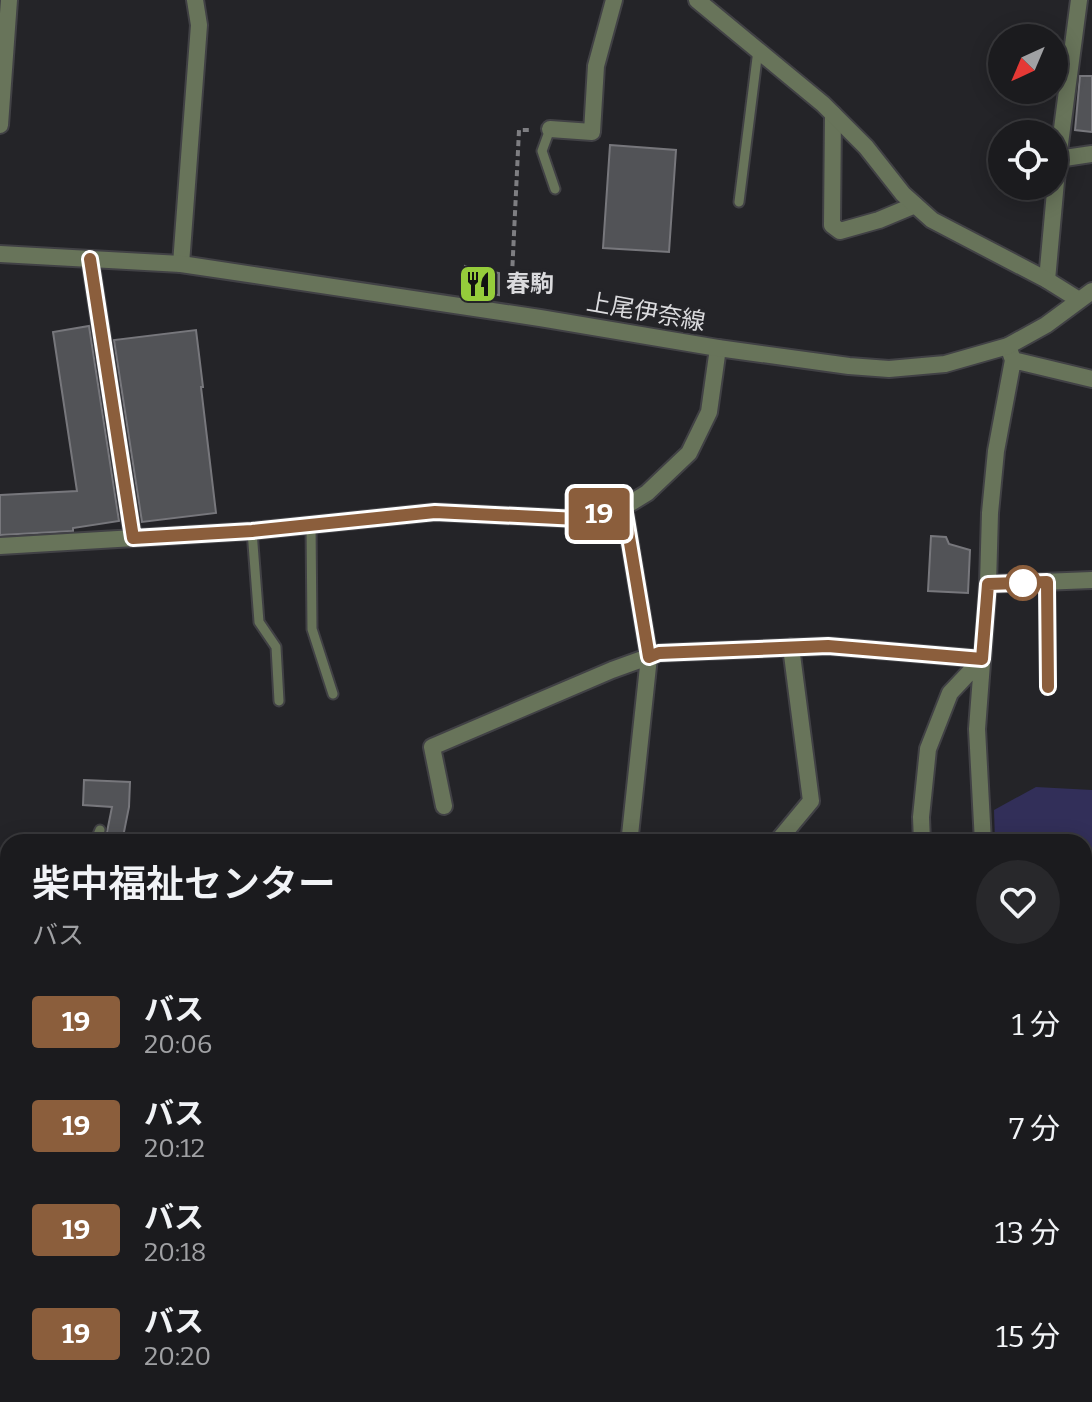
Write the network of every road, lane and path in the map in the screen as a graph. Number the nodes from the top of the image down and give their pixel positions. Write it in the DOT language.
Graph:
graph roads {
  1 [pos="9,0"];
  2 [pos="195,0"];
  3 [pos="614,0"];
  4 [pos="697,0"];
  5 [pos="1079,0"];
  6 [pos="758,50"];
  7 [pos="1,98"];
  8 [pos="833,114"];
  9 [pos="1063,120"];
  10 [pos="0,125"];
  11 [pos="550,129"];
  12 [pos="1092,154"];
  13 [pos="1068,158"];
  14 [pos="555,189"];
  15 [pos="1054,200"];
  16 [pos="739,202"];
  17 [pos="915,205"];
  18 [pos="0,254"];
  19 [pos="90,259"];
  20 [pos="181,264"];
  21 [pos="1047,280"];
  22 [pos="1086,295"];
  23 [pos="510,314"];
  24 [pos="718,348"];
  25 [pos="1010,353"];
  26 [pos="1092,379"];
  27 [pos="624,507"];
  28 [pos="311,525"];
  29 [pos="252,531"];
  30 [pos="133,538"];
  31 [pos="0,546"];
  32 [pos="1092,580"];
  33 [pos="1047,582"];
  34 [pos="988,584"];
  35 [pos="791,647"];
  36 [pos="649,657"];
  37 [pos="982,659"];
  38 [pos="1048,687"];
  39 [pos="333,694"];
  40 [pos="279,701"];
  41 [pos="444,806"];
  42 [pos="100,830"];
  43 [pos="98,834"];
  44 [pos="630,834"];
  45 [pos="784,834"];
  46 [pos="922,834"];
  47 [pos="983,834"];
  1 -- 7 [label="street"];
  2 -- 20 [label="street"];
  3 -- 11 [label="street"];
  4 -- 6 [label="street"];
  5 -- 9 [label="street"];
  6 -- 8 [label="street"];
  6 -- 16 [label="lane"];
  7 -- 10 [label="street"];
  8 -- 17 [label="street"];
  8 -- 17 [label="street"];
  11 -- 14 [label="lane"];
  11 -- 23 [label="path"];
  12 -- 13 [label="street"];
  15 -- 21 [label="street"];
  17 -- 21 [label="street"];
  18 -- 19 [label="street, 上尾伊奈線"];
  19 -- 20 [label="street, 上尾伊奈線"];
  19 -- 30 [label="street"];
  20 -- 23 [label="street, 上尾伊奈線"];
  21 -- 22 [label="street"];
  22 -- 25 [label="street, 上尾伊奈線"];
  23 -- 24 [label="street, 上尾伊奈線"];
  24 -- 25 [label="street, 上尾伊奈線"];
  24 -- 27 [label="street"];
  25 -- 26 [label="street"];
  25 -- 34 [label="street"];
  27 -- 28 [label="street"];
  27 -- 36 [label="street"];
  28 -- 29 [label="street"];
  28 -- 39 [label="lane"];
  29 -- 30 [label="street"];
  29 -- 40 [label="lane"];
  30 -- 31 [label="street"];
  32 -- 33 [label="street"];
  33 -- 34 [label="street"];
  33 -- 38 [label="lane"];
  34 -- 37 [label="street"];
  35 -- 36 [label="street"];
  35 -- 37 [label="street"];
  35 -- 45 [label="street"];
  36 -- 41 [label="street"];
  36 -- 44 [label="street"];
  37 -- 46 [label="street"];
  37 -- 47 [label="street"];
  42 -- 43 [label="lane"];
}
